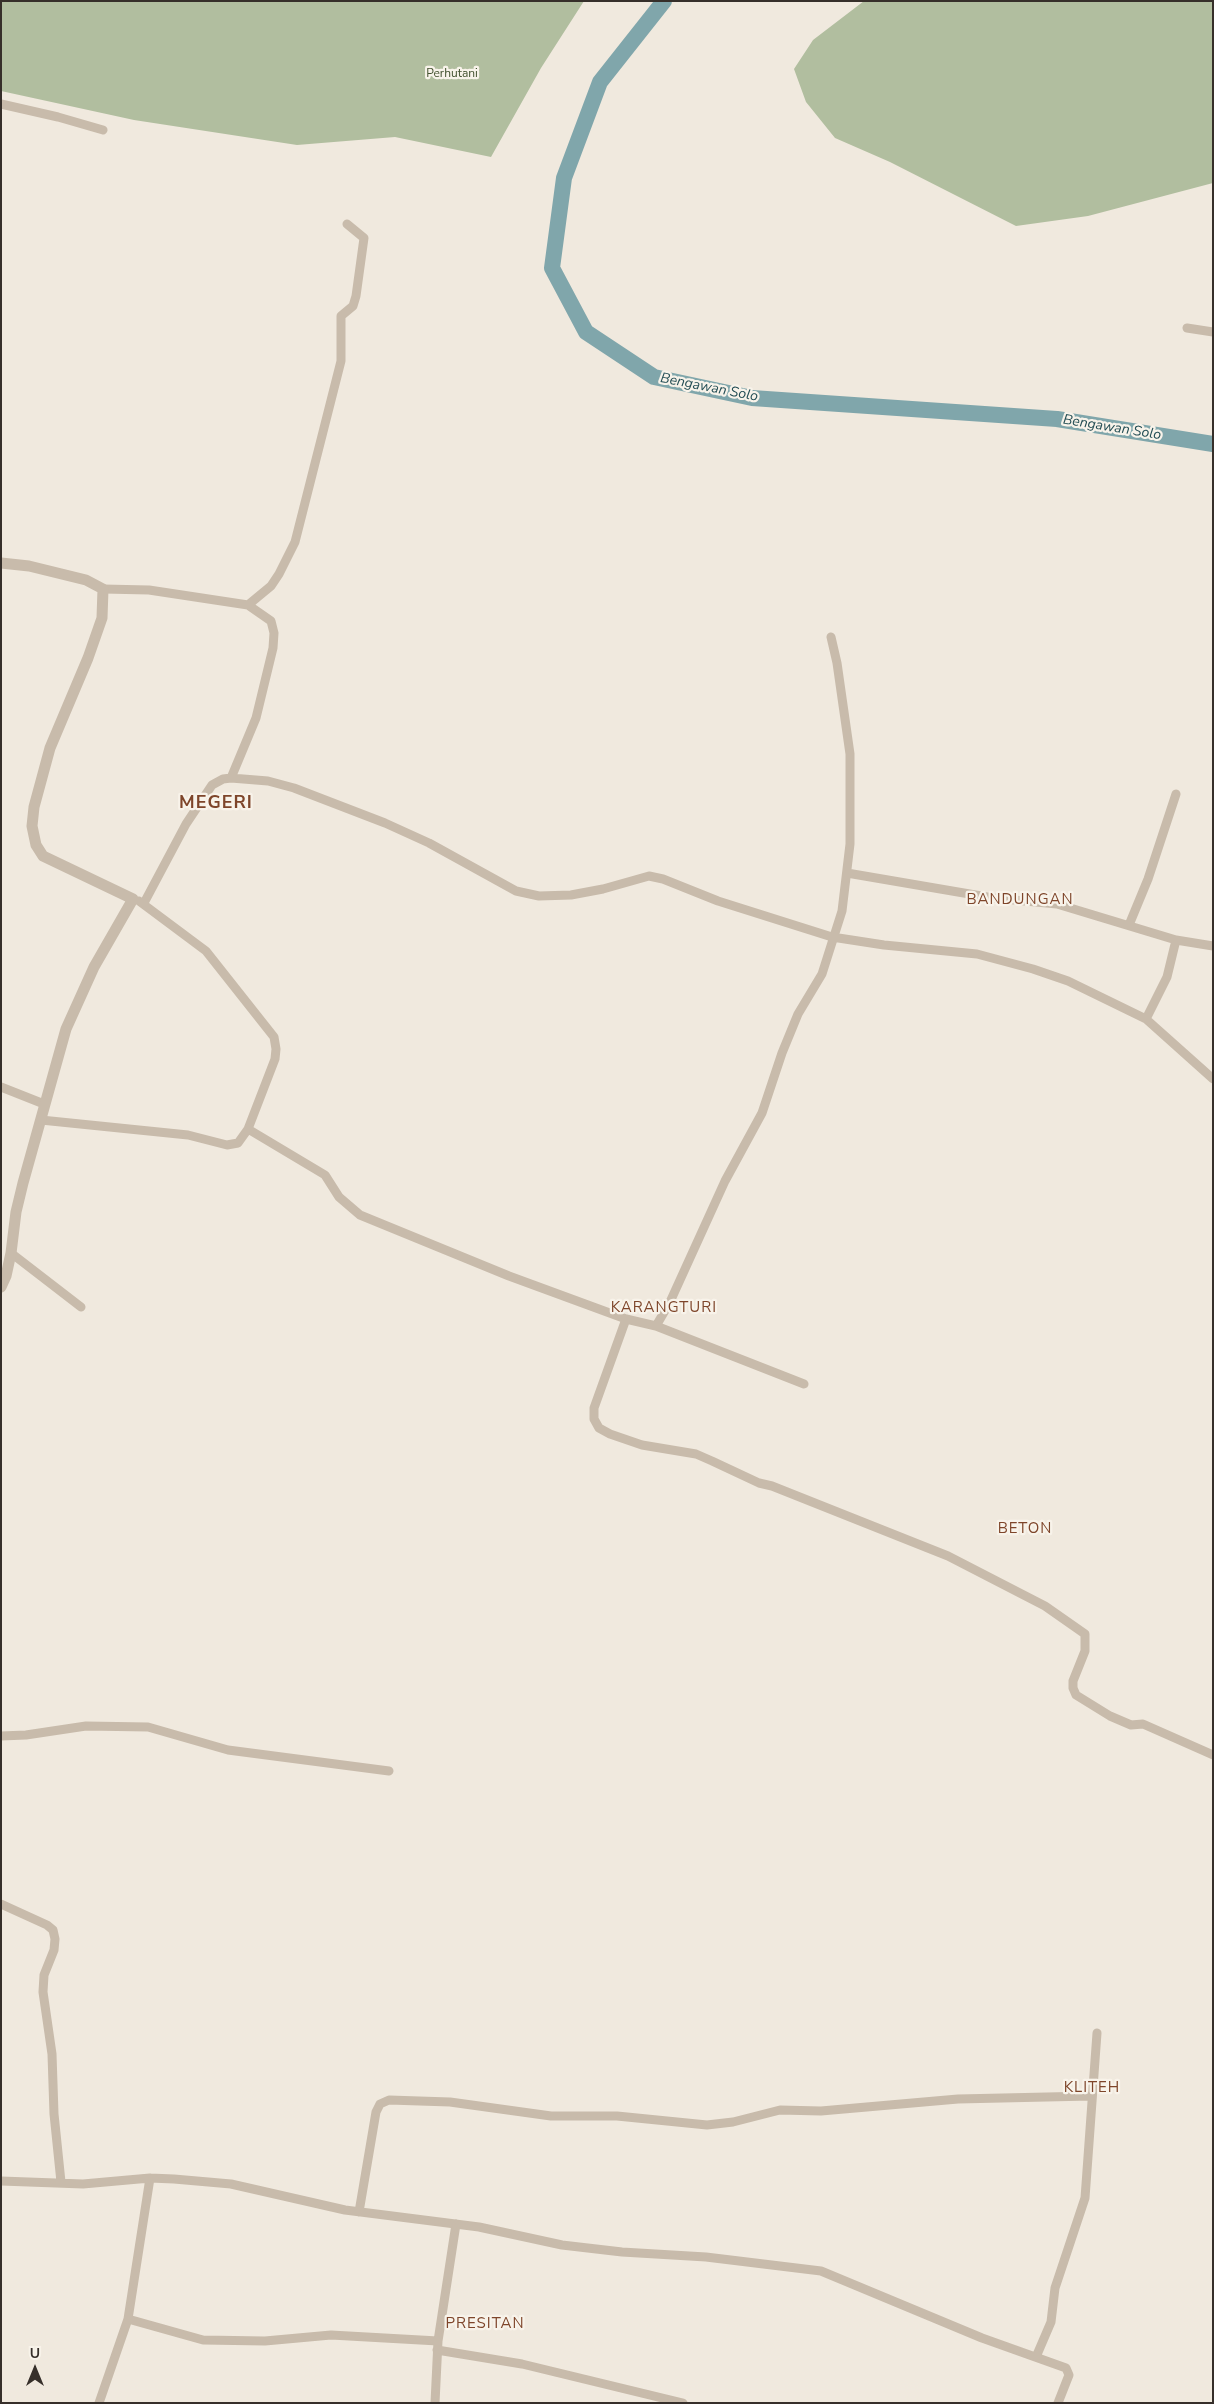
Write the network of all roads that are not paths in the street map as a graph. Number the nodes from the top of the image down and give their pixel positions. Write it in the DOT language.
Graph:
graph roads {
  1 [pos="1,104"];
  2 [pos="103,130"];
  3 [pos="347,224"];
  4 [pos="1186,328"];
  5 [pos="1213,332"];
  6 [pos="1,563"];
  7 [pos="103,589"];
  8 [pos="248,605"];
  9 [pos="831,637"];
  10 [pos="230,778"];
  11 [pos="1176,794"];
  12 [pos="848,873"];
  13 [pos="139,900"];
  14 [pos="1129,925"];
  15 [pos="832,937"];
  16 [pos="1176,940"];
  17 [pos="1213,946"];
  18 [pos="1146,1019"];
  19 [pos="1213,1079"];
  20 [pos="1,1086"];
  21 [pos="44,1104"];
  22 [pos="41,1120"];
  23 [pos="248,1128"];
  24 [pos="11,1253"];
  25 [pos="1,1287"];
  26 [pos="80,1307"];
  27 [pos="626,1320"];
  28 [pos="656,1326"];
  29 [pos="804,1384"];
  30 [pos="1,1736"];
  31 [pos="1213,1755"];
  32 [pos="389,1771"];
  33 [pos="1,1904"];
  34 [pos="1097,2033"];
  35 [pos="1091,2096"];
  36 [pos="150,2178"];
  37 [pos="1,2181"];
  38 [pos="61,2182"];
  39 [pos="359,2212"];
  40 [pos="456,2224"];
  41 [pos="128,2319"];
  42 [pos="437,2345"];
  43 [pos="1036,2357"];
  44 [pos="99,2403"];
  45 [pos="435,2403"];
  46 [pos="683,2403"];
  47 [pos="1058,2403"];
  1 -- 2 [label="street"];
  3 -- 8 [label="street"];
  4 -- 5 [label="street"];
  6 -- 7 [label="street"];
  7 -- 8 [label="street"];
  7 -- 13 [label="street"];
  8 -- 10 [label="street"];
  9 -- 12 [label="street"];
  10 -- 13 [label="street"];
  10 -- 15 [label="street"];
  11 -- 14 [label="street"];
  12 -- 14 [label="street"];
  12 -- 15 [label="street"];
  13 -- 21 [label="street"];
  13 -- 23 [label="street"];
  14 -- 16 [label="street"];
  15 -- 18 [label="street"];
  15 -- 28 [label="street"];
  16 -- 17 [label="street"];
  16 -- 18 [label="street"];
  18 -- 19 [label="street"];
  20 -- 21 [label="street"];
  21 -- 22 [label="street"];
  22 -- 23 [label="street"];
  22 -- 24 [label="street"];
  23 -- 27 [label="street"];
  24 -- 25 [label="street"];
  24 -- 26 [label="street"];
  27 -- 28 [label="street"];
  27 -- 31 [label="street"];
  28 -- 29 [label="street"];
  30 -- 32 [label="street"];
  33 -- 38 [label="street"];
  34 -- 35 [label="street"];
  35 -- 39 [label="street"];
  35 -- 43 [label="street"];
  36 -- 38 [label="street"];
  36 -- 39 [label="street"];
  36 -- 41 [label="street"];
  37 -- 38 [label="street"];
  39 -- 40 [label="street"];
  40 -- 42 [label="street"];
  40 -- 43 [label="street"];
  41 -- 42 [label="street"];
  41 -- 44 [label="street"];
  42 -- 45 [label="street"];
  42 -- 46 [label="street"];
  43 -- 47 [label="street"];
}
